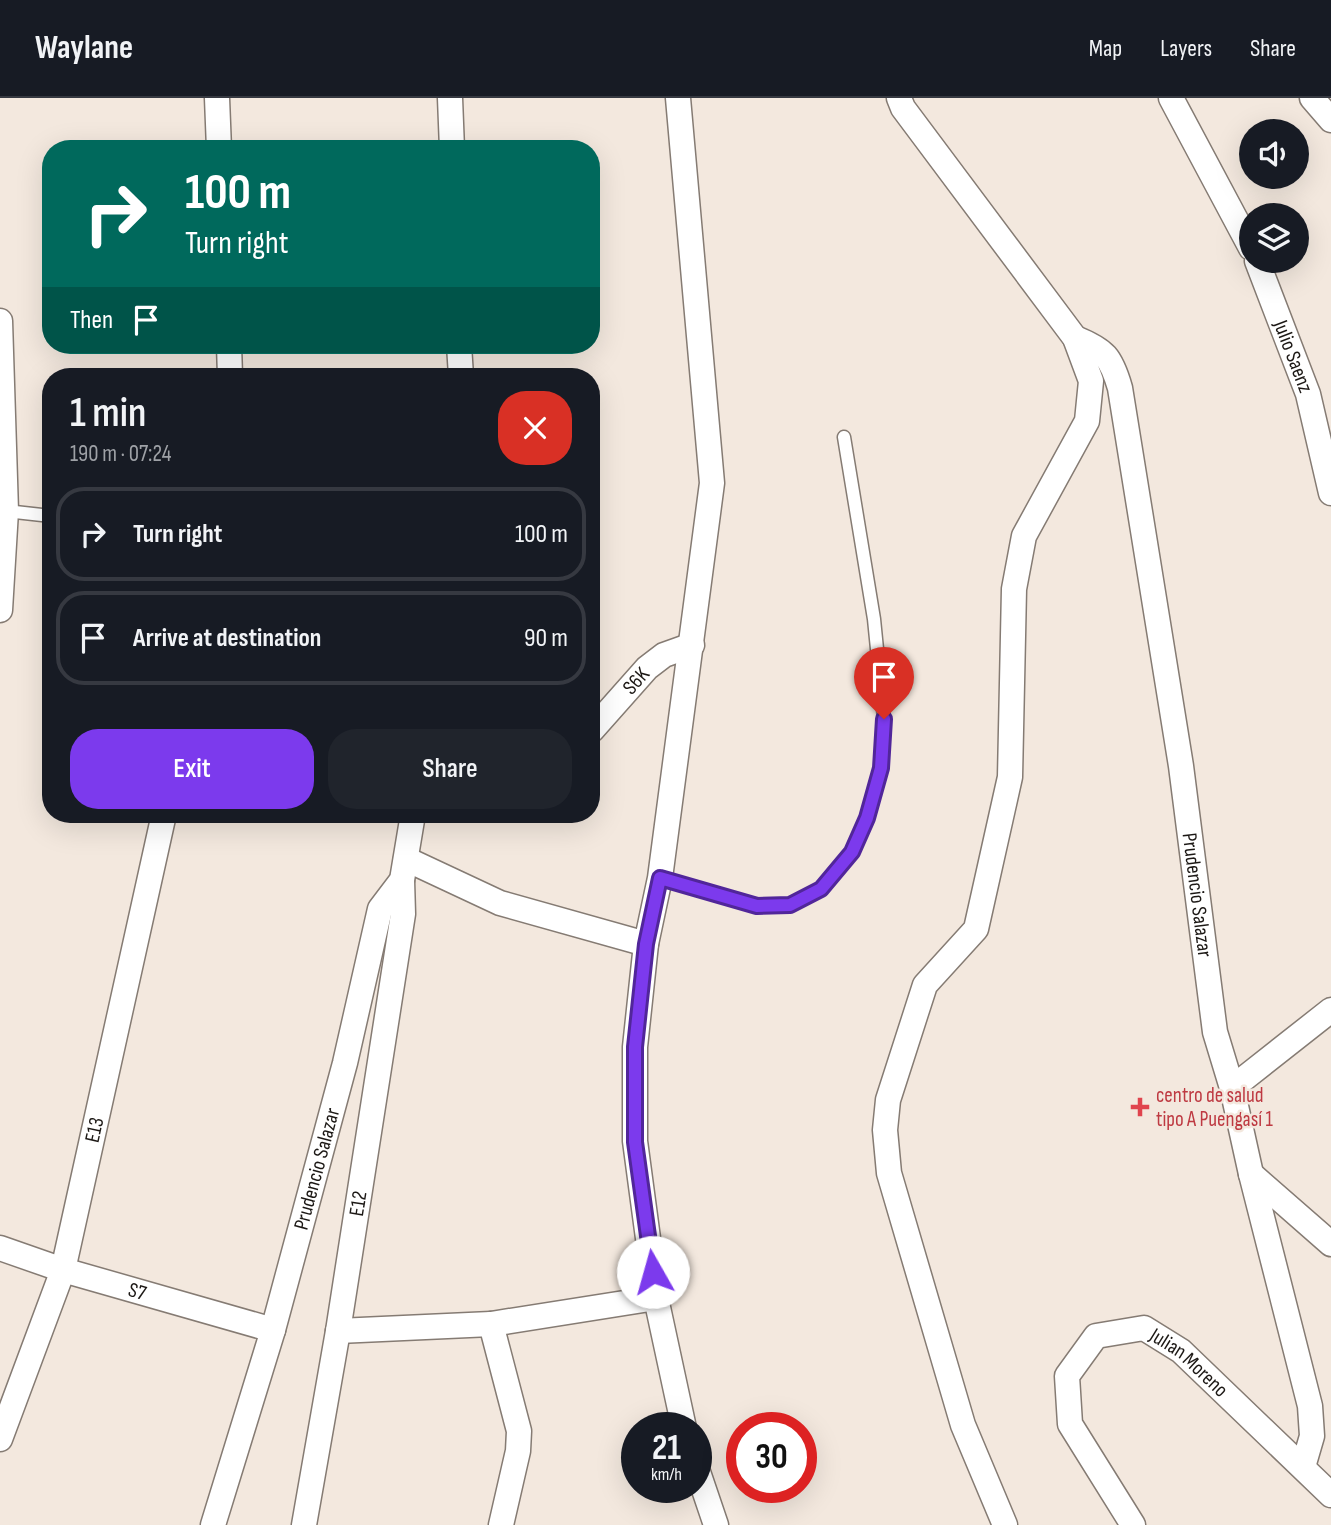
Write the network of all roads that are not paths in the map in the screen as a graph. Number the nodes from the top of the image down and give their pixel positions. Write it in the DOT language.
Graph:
graph roads {
  1 [pos="216,98"];
  2 [pos="450,98"];
  3 [pos="678,98"];
  4 [pos="899,98"];
  5 [pos="1171,98"];
  6 [pos="1312,98"];
  7 [pos="1331,120"];
  8 [pos="218,140"];
  9 [pos="452,140"];
  10 [pos="1239,226"];
  11 [pos="1262,273"];
  12 [pos="0,321"];
  13 [pos="1075,338"];
  14 [pos="844,437"];
  15 [pos="1331,494"];
  16 [pos="6,511"];
  17 [pos="42,515"];
  18 [pos="0,610"];
  19 [pos="692,645"];
  20 [pos="600,721"];
  21 [pos="162,823"];
  22 [pos="412,823"];
  23 [pos="404,869"];
  24 [pos="660,878"];
  25 [pos="646,944"];
  26 [pos="1331,1010"];
  27 [pos="1232,1088"];
  28 [pos="1251,1174"];
  29 [pos="1331,1244"];
  30 [pos="0,1248"];
  31 [pos="63,1270"];
  32 [pos="656,1298"];
  33 [pos="491,1324"];
  34 [pos="273,1331"];
  35 [pos="338,1331"];
  36 [pos="681,1412"];
  37 [pos="0,1439"];
  38 [pos="1303,1466"];
  39 [pos="1331,1495"];
  40 [pos="709,1503"];
  41 [pos="213,1525"];
  42 [pos="303,1525"];
  43 [pos="501,1525"];
  44 [pos="716,1525"];
  45 [pos="1004,1525"];
  46 [pos="1133,1525"];
  1 -- 8 [label="street"];
  2 -- 9 [label="street"];
  3 -- 19 [label="street"];
  4 -- 13 [label="street"];
  5 -- 10 [label="street"];
  6 -- 7 [label="street"];
  11 -- 15 [label="street, Julio Saenz"];
  12 -- 16 [label="street"];
  13 -- 27 [label="street, Prudencio Salazar"];
  13 -- 45 [label="street"];
  14 -- 24 [label="lane"];
  16 -- 17 [label="lane"];
  16 -- 18 [label="street"];
  19 -- 20 [label="street, S6K"];
  19 -- 24 [label="street"];
  21 -- 31 [label="street, E13"];
  22 -- 23 [label="street, Prudencio Salazar"];
  23 -- 25 [label="street"];
  23 -- 34 [label="street, Prudencio Salazar"];
  23 -- 35 [label="street, E12"];
  24 -- 25 [label="street"];
  25 -- 32 [label="street"];
  26 -- 27 [label="street"];
  27 -- 28 [label="street, Prudencio Salazar"];
  28 -- 29 [label="street"];
  28 -- 38 [label="street, Prudencio Salazar"];
  30 -- 31 [label="street, S7"];
  31 -- 34 [label="street, S7"];
  31 -- 37 [label="street, E13"];
  32 -- 33 [label="street"];
  32 -- 36 [label="street"];
  33 -- 35 [label="street"];
  33 -- 43 [label="street"];
  34 -- 41 [label="street, Prudencio Salazar"];
  35 -- 42 [label="street, E12"];
  38 -- 39 [label="street, Julian Moreno"];
  38 -- 46 [label="street, Julian Moreno"];
  40 -- 44 [label="street"];
}
